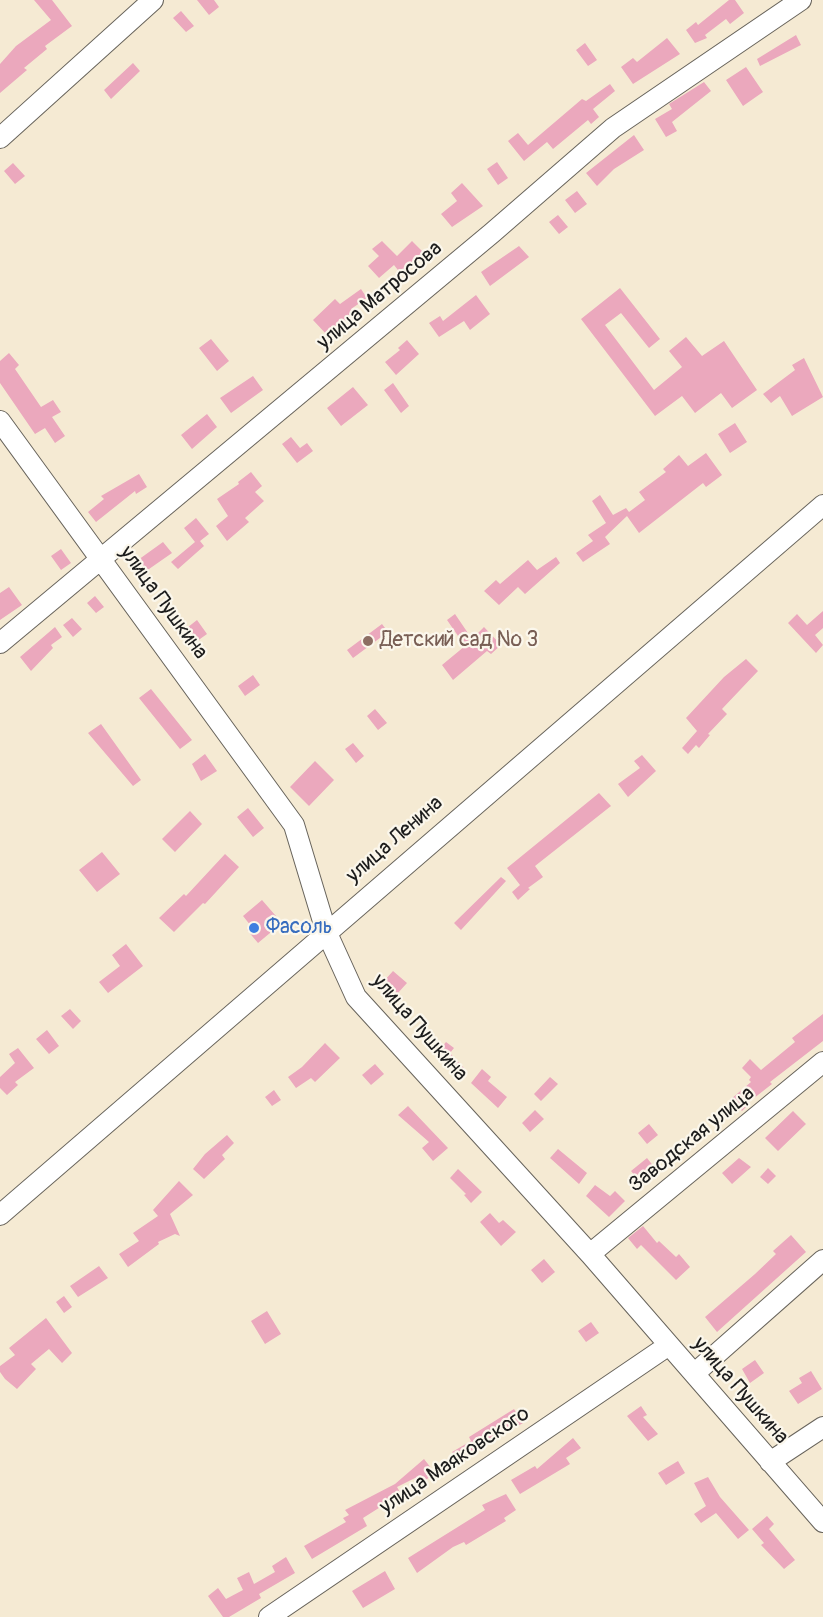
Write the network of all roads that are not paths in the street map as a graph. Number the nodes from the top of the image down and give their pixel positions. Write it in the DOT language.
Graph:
graph roads {
  1 [pos="153,0"];
  2 [pos="801,0"];
  3 [pos="0,138"];
  4 [pos="0,421"];
  5 [pos="823,505"];
  6 [pos="102,560"];
  7 [pos="0,643"];
  8 [pos="326,931"];
  9 [pos="823,1062"];
  10 [pos="0,1215"];
  11 [pos="590,1254"];
  12 [pos="823,1260"];
  13 [pos="669,1345"];
  14 [pos="695,1373"];
  15 [pos="823,1427"];
  16 [pos="770,1462"];
  17 [pos="823,1522"];
  18 [pos="269,1617"];
  1 -- 3 [label="street"];
  2 -- 6 [label="street, улица Матросова"];
  4 -- 6 [label="street, улица Пушкина"];
  5 -- 8 [label="street, улица Ленина"];
  6 -- 7 [label="street, улица Матросова"];
  6 -- 8 [label="street, улица Пушкина"];
  8 -- 10 [label="street, улица Ленина"];
  8 -- 11 [label="street, улица Пушкина"];
  9 -- 11 [label="street, Заводская улица"];
  11 -- 13 [label="street, улица Пушкина"];
  12 -- 14 [label="street"];
  13 -- 14 [label="street, улица Пушкина"];
  13 -- 18 [label="street, улица Маяковского"];
  14 -- 16 [label="street, улица Пушкина"];
  15 -- 16 [label="street"];
  16 -- 17 [label="street, улица Пушкина"];
}
